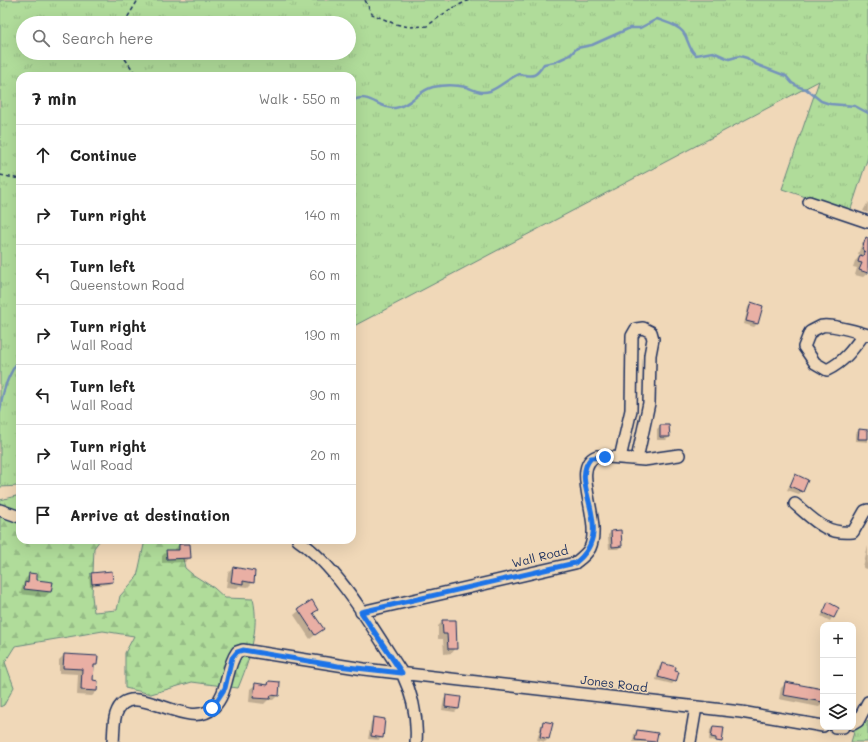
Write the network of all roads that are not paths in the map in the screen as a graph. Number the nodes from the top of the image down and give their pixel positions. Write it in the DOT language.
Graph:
graph roads {
  1 [pos="809,202"];
  2 [pos="868,222"];
  3 [pos="866,334"];
  4 [pos="679,455"];
  5 [pos="620,458"];
  6 [pos="637,459"];
  7 [pos="795,504"];
  8 [pos="0,510"];
  9 [pos="868,510"];
  10 [pos="16,516"];
  11 [pos="302,544"];
  12 [pos="361,612"];
  13 [pos="402,673"];
  14 [pos="868,702"];
  15 [pos="696,707"];
  16 [pos="856,722"];
  17 [pos="820,725"];
  18 [pos="113,742"];
  19 [pos="416,742"];
  20 [pos="690,742"];
  1 -- 2 [label="street"];
  3 -- 3 [label="street"];
  4 -- 6 [label="street, Wall Road"];
  5 -- 6 [label="street, Wall Road"];
  5 -- 6 [label="street"];
  5 -- 12 [label="street, Wall Road"];
  7 -- 9 [label="street"];
  8 -- 10 [label="street"];
  11 -- 12 [label="street"];
  12 -- 13 [label="street"];
  13 -- 15 [label="street, Jones Road"];
  13 -- 18 [label="street, Jones Road"];
  13 -- 19 [label="street"];
  14 -- 16 [label="street"];
  15 -- 17 [label="street, Jones Road"];
  15 -- 20 [label="street"];
}
